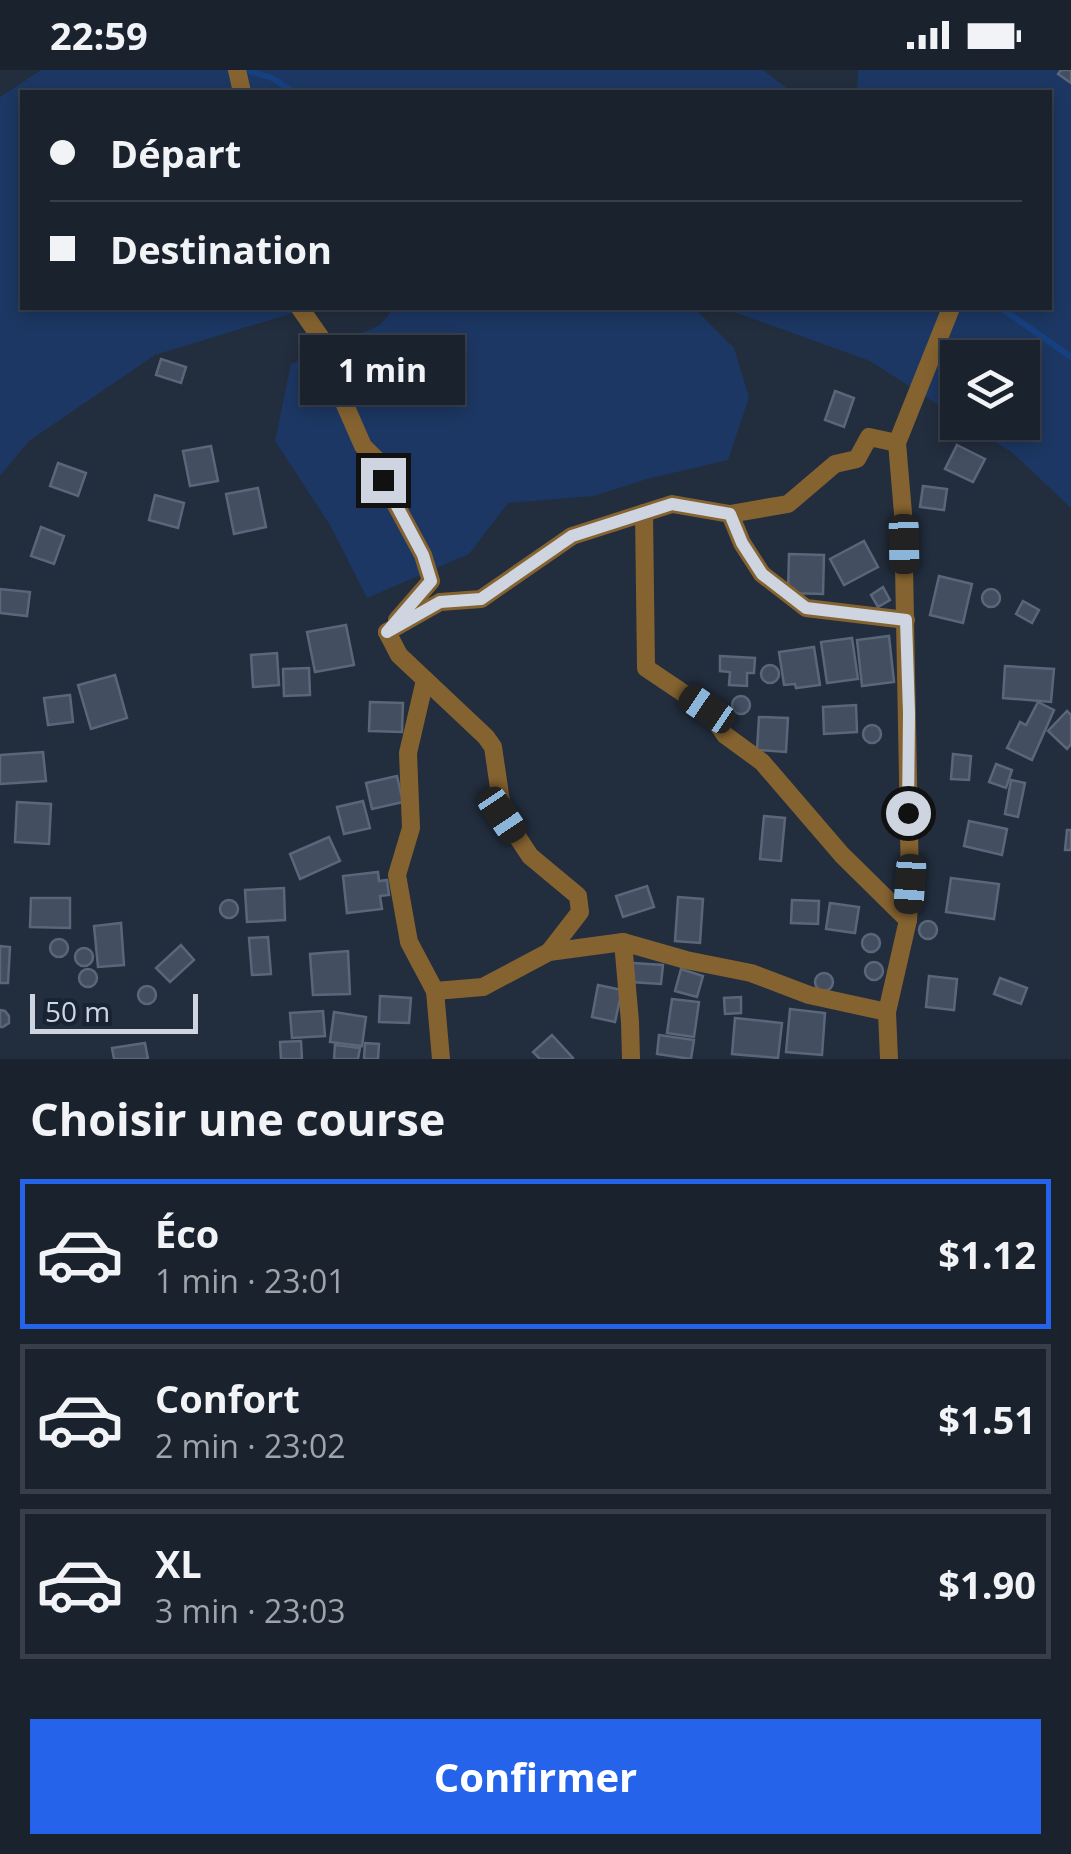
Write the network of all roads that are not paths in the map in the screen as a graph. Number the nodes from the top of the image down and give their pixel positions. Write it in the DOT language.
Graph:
graph roads {
  1 [pos="301,310"];
  2 [pos="950,310"];
  3 [pos="896,443"];
  4 [pos="644,513"];
  5 [pos="730,514"];
  6 [pos="906,620"];
  7 [pos="387,632"];
  8 [pos="425,680"];
  9 [pos="908,920"];
  10 [pos="623,942"];
  11 [pos="549,952"];
  12 [pos="435,991"];
  13 [pos="887,1012"];
  14 [pos="441,1059"];
  15 [pos="631,1059"];
  16 [pos="889,1059"];
  1 -- 7 [label="street"];
  2 -- 3 [label="street"];
  3 -- 5 [label="street"];
  3 -- 6 [label="street"];
  4 -- 5 [label="street"];
  4 -- 7 [label="street"];
  4 -- 9 [label="street"];
  5 -- 6 [label="street"];
  6 -- 9 [label="street"];
  7 -- 8 [label="street"];
  8 -- 11 [label="street"];
  8 -- 12 [label="street"];
  9 -- 13 [label="street"];
  10 -- 11 [label="street"];
  10 -- 13 [label="street"];
  10 -- 15 [label="street"];
  11 -- 12 [label="street"];
  12 -- 14 [label="street"];
  13 -- 16 [label="street"];
}
